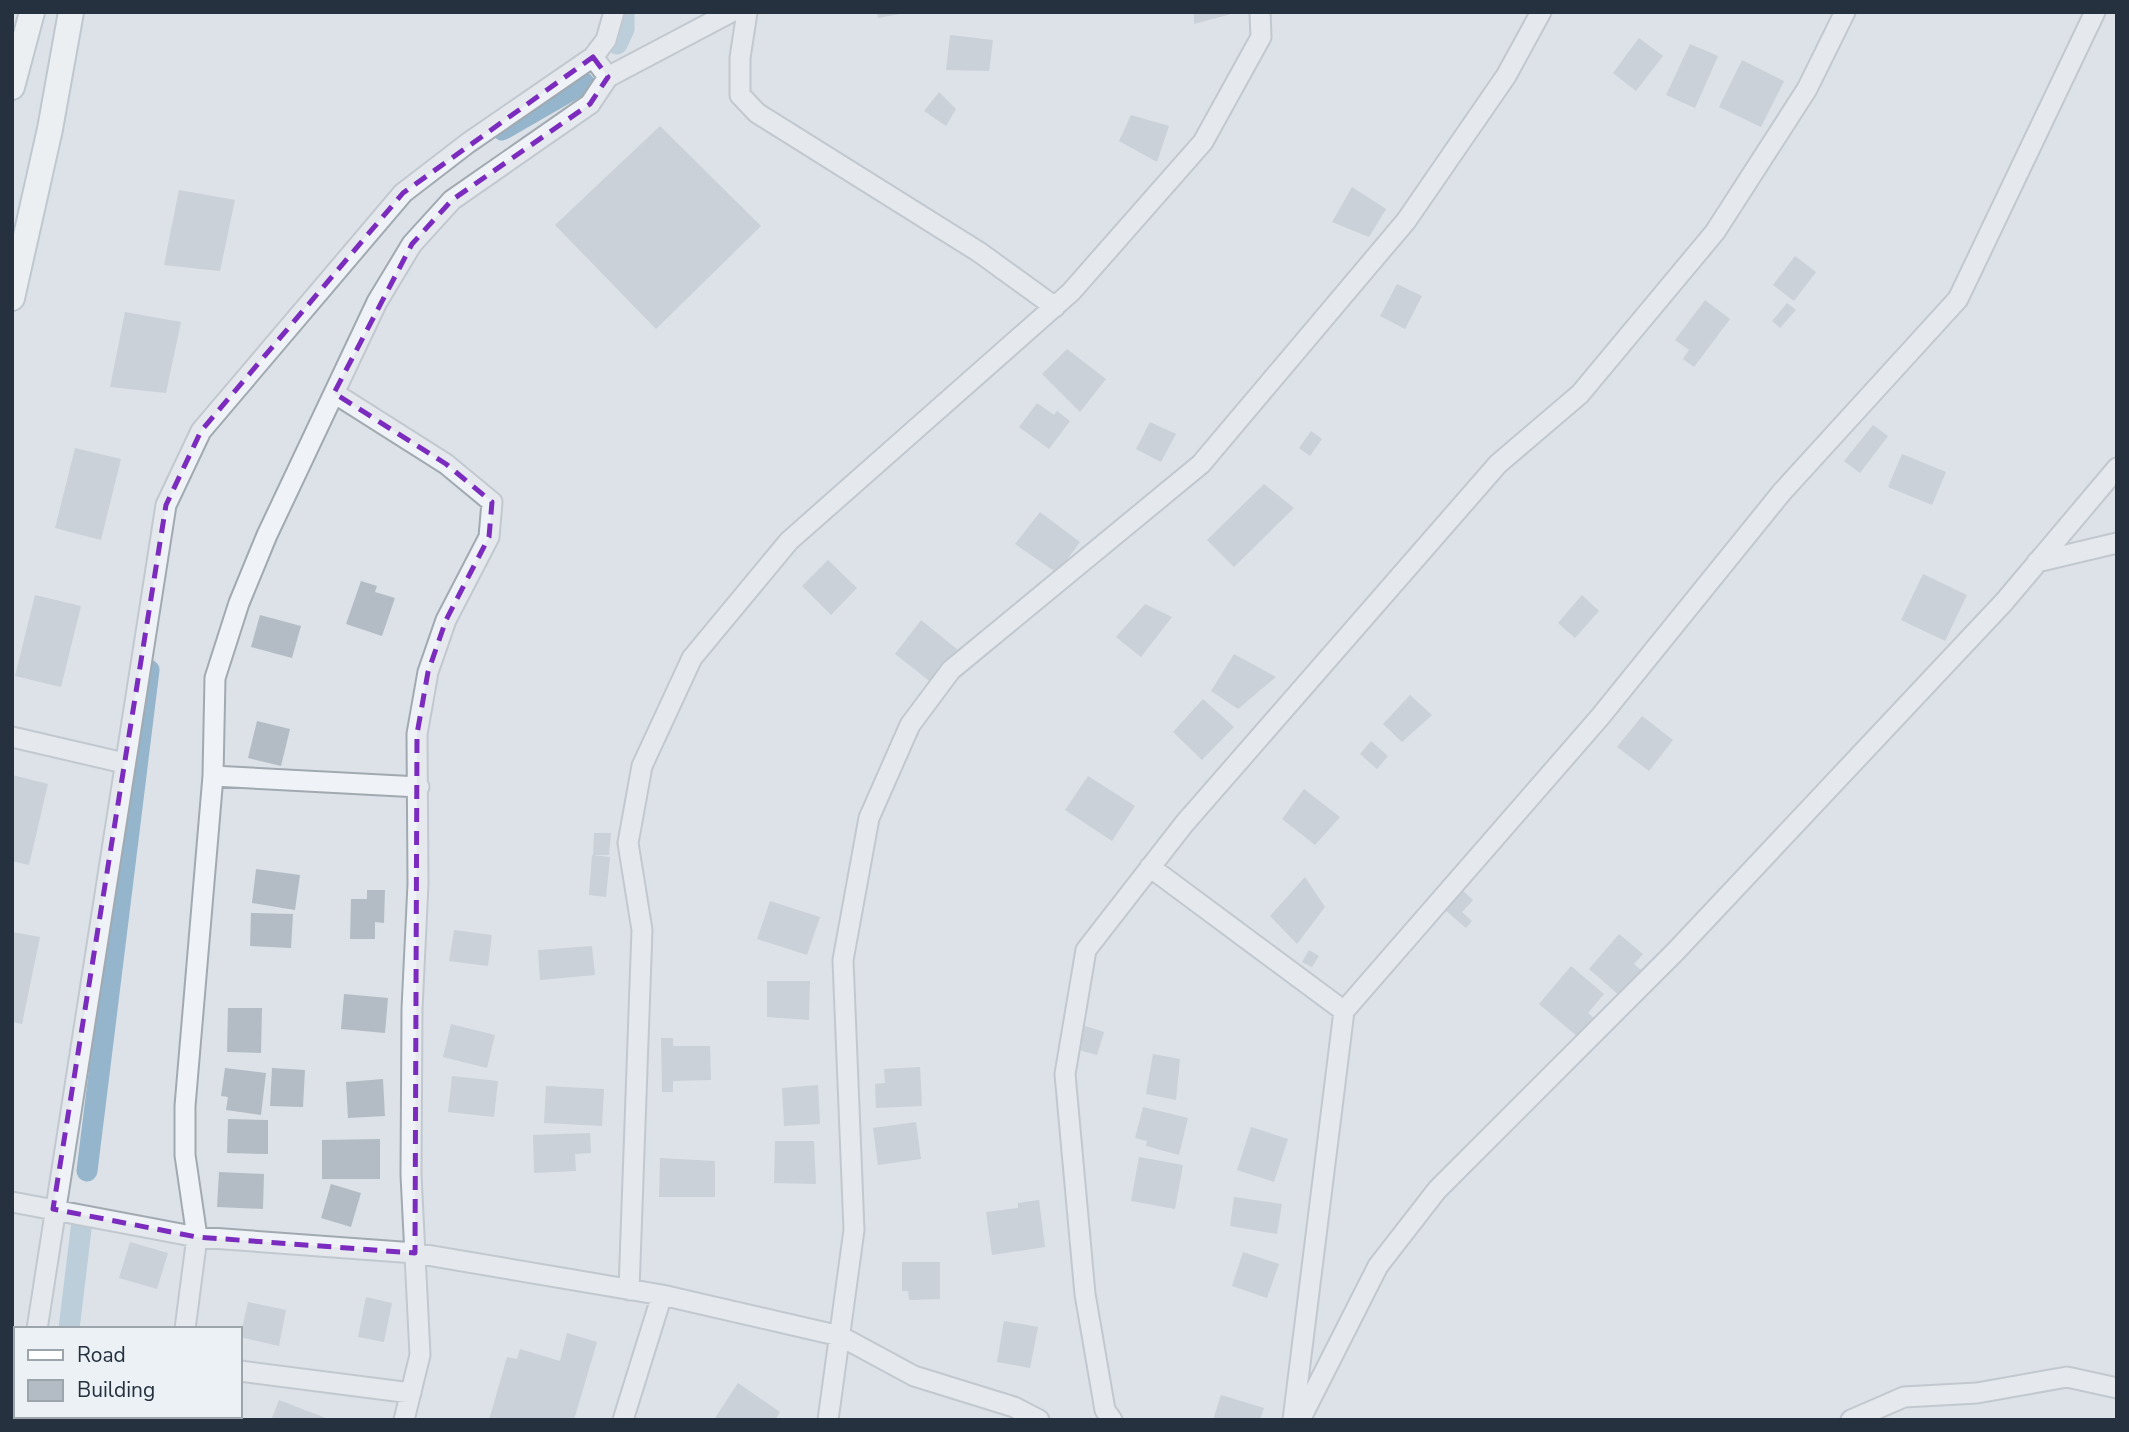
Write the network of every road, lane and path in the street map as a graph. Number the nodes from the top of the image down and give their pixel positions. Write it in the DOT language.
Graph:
graph roads {
  1 [pos="32,12"];
  2 [pos="71,12"];
  3 [pos="614,12"];
  4 [pos="731,12"];
  5 [pos="747,12"];
  6 [pos="1260,12"];
  7 [pos="1541,12"];
  8 [pos="1845,12"];
  9 [pos="2095,12"];
  10 [pos="593,57"];
  11 [pos="608,77"];
  12 [pos="12,87"];
  13 [pos="12,298"];
  14 [pos="1055,307"];
  15 [pos="334,393"];
  16 [pos="2117,468"];
  17 [pos="2117,542"];
  18 [pos="2037,562"];
  19 [pos="12,737"];
  20 [pos="124,763"];
  21 [pos="213,776"];
  22 [pos="419,788"];
  23 [pos="1150,867"];
  24 [pos="1344,1011"];
  25 [pos="12,1202"];
  26 [pos="53,1209"];
  27 [pos="197,1237"];
  28 [pos="415,1253"];
  29 [pos="629,1290"];
  30 [pos="662,1295"];
  31 [pos="37,1327"];
  32 [pos="185,1327"];
  33 [pos="840,1336"];
  34 [pos="242,1371"];
  35 [pos="2117,1388"];
  36 [pos="411,1393"];
  37 [pos="1105,1416"];
  38 [pos="404,1420"];
  39 [pos="624,1420"];
  40 [pos="828,1420"];
  41 [pos="1039,1420"];
  42 [pos="1293,1420"];
  43 [pos="1300,1420"];
  44 [pos="1851,1420"];
  1 -- 12 [label="main road"];
  2 -- 13 [label="main road"];
  3 -- 10 [label="street"];
  4 -- 11 [label="street"];
  5 -- 14 [label="street"];
  6 -- 14 [label="street"];
  7 -- 33 [label="street"];
  8 -- 23 [label="street"];
  9 -- 24 [label="street"];
  10 -- 11 [label="street"];
  10 -- 20 [label="street"];
  11 -- 15 [label="street"];
  14 -- 29 [label="street"];
  15 -- 21 [label="street"];
  15 -- 22 [label="street"];
  16 -- 18 [label="street"];
  17 -- 18 [label="street"];
  18 -- 43 [label="street"];
  19 -- 20 [label="street"];
  20 -- 26 [label="street"];
  21 -- 22 [label="street"];
  21 -- 27 [label="street"];
  22 -- 28 [label="street"];
  23 -- 24 [label="street"];
  23 -- 37 [label="street"];
  24 -- 42 [label="street"];
  25 -- 26 [label="street"];
  26 -- 27 [label="street"];
  26 -- 31 [label="street"];
  27 -- 28 [label="street"];
  27 -- 32 [label="street"];
  28 -- 29 [label="street"];
  28 -- 36 [label="street"];
  29 -- 30 [label="street"];
  30 -- 33 [label="street"];
  30 -- 39 [label="street"];
  33 -- 40 [label="street"];
  33 -- 41 [label="street"];
  34 -- 36 [label="street"];
  35 -- 44 [label="street"];
  36 -- 38 [label="street"];
}
